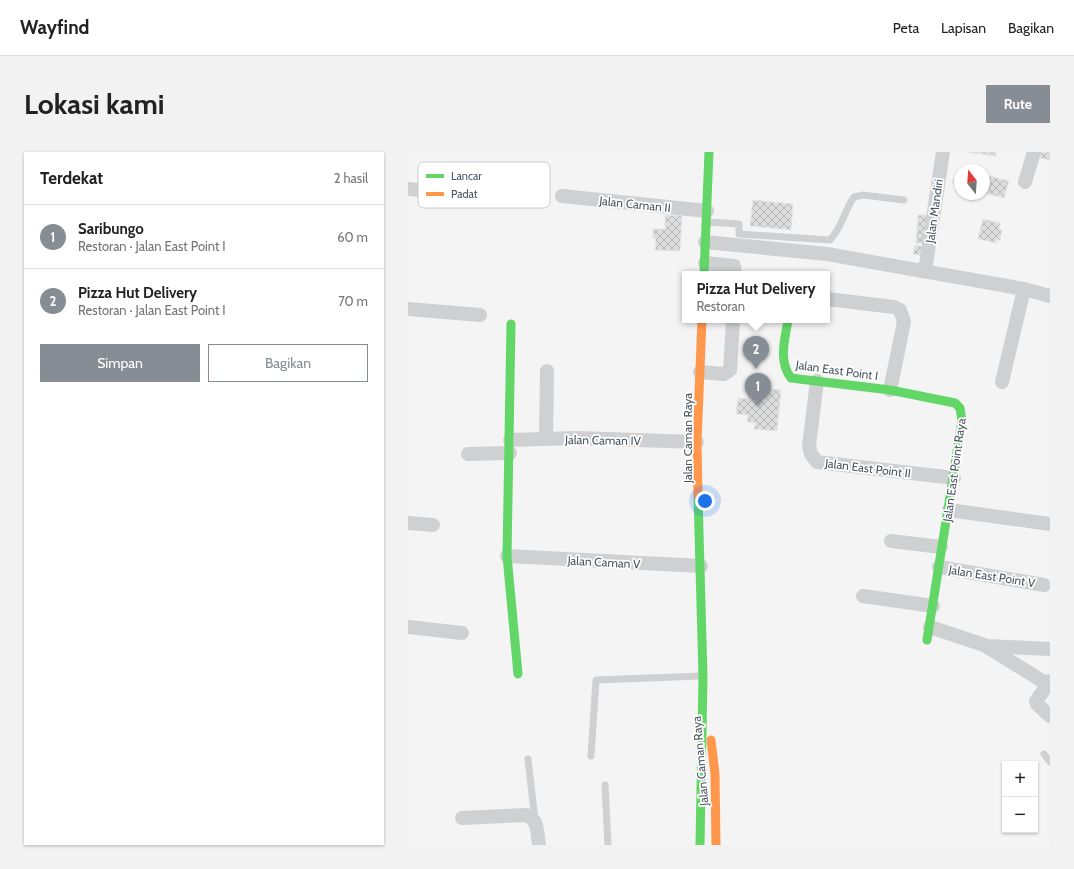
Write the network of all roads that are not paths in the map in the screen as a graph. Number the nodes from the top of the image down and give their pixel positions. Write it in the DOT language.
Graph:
graph roads {
  1 [pos="709,152"];
  2 [pos="942,152"];
  3 [pos="1034,152"];
  4 [pos="1025,182"];
  5 [pos="408,190"];
  6 [pos="418,191"];
  7 [pos="562,196"];
  8 [pos="904,200"];
  9 [pos="706,216"];
  10 [pos="705,242"];
  11 [pos="705,269"];
  12 [pos="736,271"];
  13 [pos="926,271"];
  14 [pos="1024,289"];
  15 [pos="1050,296"];
  16 [pos="830,299"];
  17 [pos="408,309"];
  18 [pos="480,315"];
  19 [pos="702,323"];
  20 [pos="733,323"];
  21 [pos="788,323"];
  22 [pos="511,324"];
  23 [pos="547,371"];
  24 [pos="700,372"];
  25 [pos="817,381"];
  26 [pos="1002,382"];
  27 [pos="890,390"];
  28 [pos="546,439"];
  29 [pos="697,442"];
  30 [pos="510,446"];
  31 [pos="468,454"];
  32 [pos="954,478"];
  33 [pos="949,510"];
  34 [pos="408,523"];
  35 [pos="1050,524"];
  36 [pos="433,525"];
  37 [pos="891,541"];
  38 [pos="941,547"];
  39 [pos="507,556"];
  40 [pos="701,566"];
  41 [pos="939,567"];
  42 [pos="1044,585"];
  43 [pos="863,596"];
  44 [pos="933,606"];
  45 [pos="408,627"];
  46 [pos="462,633"];
  47 [pos="928,634"];
  48 [pos="984,646"];
  49 [pos="1050,649"];
  50 [pos="518,674"];
  51 [pos="703,676"];
  52 [pos="1049,683"];
  53 [pos="1050,716"];
  54 [pos="1044,754"];
  55 [pos="591,756"];
  56 [pos="528,759"];
  57 [pos="1050,762"];
  58 [pos="715,774"];
  59 [pos="700,776"];
  60 [pos="605,785"];
  61 [pos="462,818"];
  62 [pos="536,822"];
  63 [pos="539,845"];
  64 [pos="608,845"];
  65 [pos="700,845"];
  66 [pos="716,845"];
  1 -- 9 [label="main road"];
  2 -- 13 [label="street, Jalan Mandiri"];
  3 -- 4 [label="street"];
  5 -- 6 [label="street"];
  7 -- 9 [label="street, Jalan Caman II"];
  8 -- 9 [label="lane"];
  9 -- 10 [label="main road"];
  10 -- 11 [label="main road"];
  10 -- 13 [label="street"];
  11 -- 12 [label="street"];
  13 -- 14 [label="street"];
  14 -- 15 [label="street"];
  14 -- 26 [label="street"];
  16 -- 27 [label="street"];
  17 -- 18 [label="street"];
  19 -- 24 [label="main road, Jalan Caman Raya"];
  20 -- 24 [label="street"];
  21 -- 25 [label="main road, Jalan East Point I"];
  22 -- 30 [label="main road"];
  23 -- 28 [label="street"];
  24 -- 29 [label="main road, Jalan Caman Raya"];
  25 -- 27 [label="main road, Jalan East Point I"];
  25 -- 32 [label="street, Jalan East Point II"];
  27 -- 32 [label="main road, Jalan East Point Raya"];
  28 -- 29 [label="street, Jalan Caman IV"];
  28 -- 30 [label="street, Jalan Caman IV"];
  29 -- 40 [label="main road, Jalan Caman Raya"];
  30 -- 31 [label="street, Jalan Caman IV"];
  30 -- 39 [label="main road"];
  32 -- 33 [label="main road, Jalan East Point Raya"];
  33 -- 35 [label="street"];
  33 -- 38 [label="main road, Jalan East Point Raya"];
  34 -- 36 [label="street"];
  37 -- 38 [label="street"];
  38 -- 41 [label="main road, Jalan East Point Raya"];
  39 -- 40 [label="street, Jalan Caman V"];
  39 -- 50 [label="main road"];
  40 -- 51 [label="main road, Jalan Caman Raya"];
  41 -- 42 [label="street, Jalan East Point V"];
  41 -- 44 [label="main road, Jalan East Point Raya"];
  43 -- 44 [label="street"];
  44 -- 47 [label="main road, Jalan East Point Raya"];
  45 -- 46 [label="street"];
  47 -- 48 [label="street"];
  48 -- 49 [label="street"];
  48 -- 52 [label="street"];
  51 -- 55 [label="lane"];
  51 -- 58 [label="main road, Jalan Caman Raya"];
  51 -- 59 [label="main road, Jalan Caman Raya"];
  52 -- 53 [label="street"];
  54 -- 57 [label="lane"];
  56 -- 62 [label="lane"];
  58 -- 59 [label="main road"];
  58 -- 66 [label="main road, Jalan Caman Raya"];
  59 -- 65 [label="main road, Jalan Caman Raya"];
  60 -- 64 [label="lane"];
  61 -- 62 [label="street"];
  62 -- 63 [label="street"];
}
